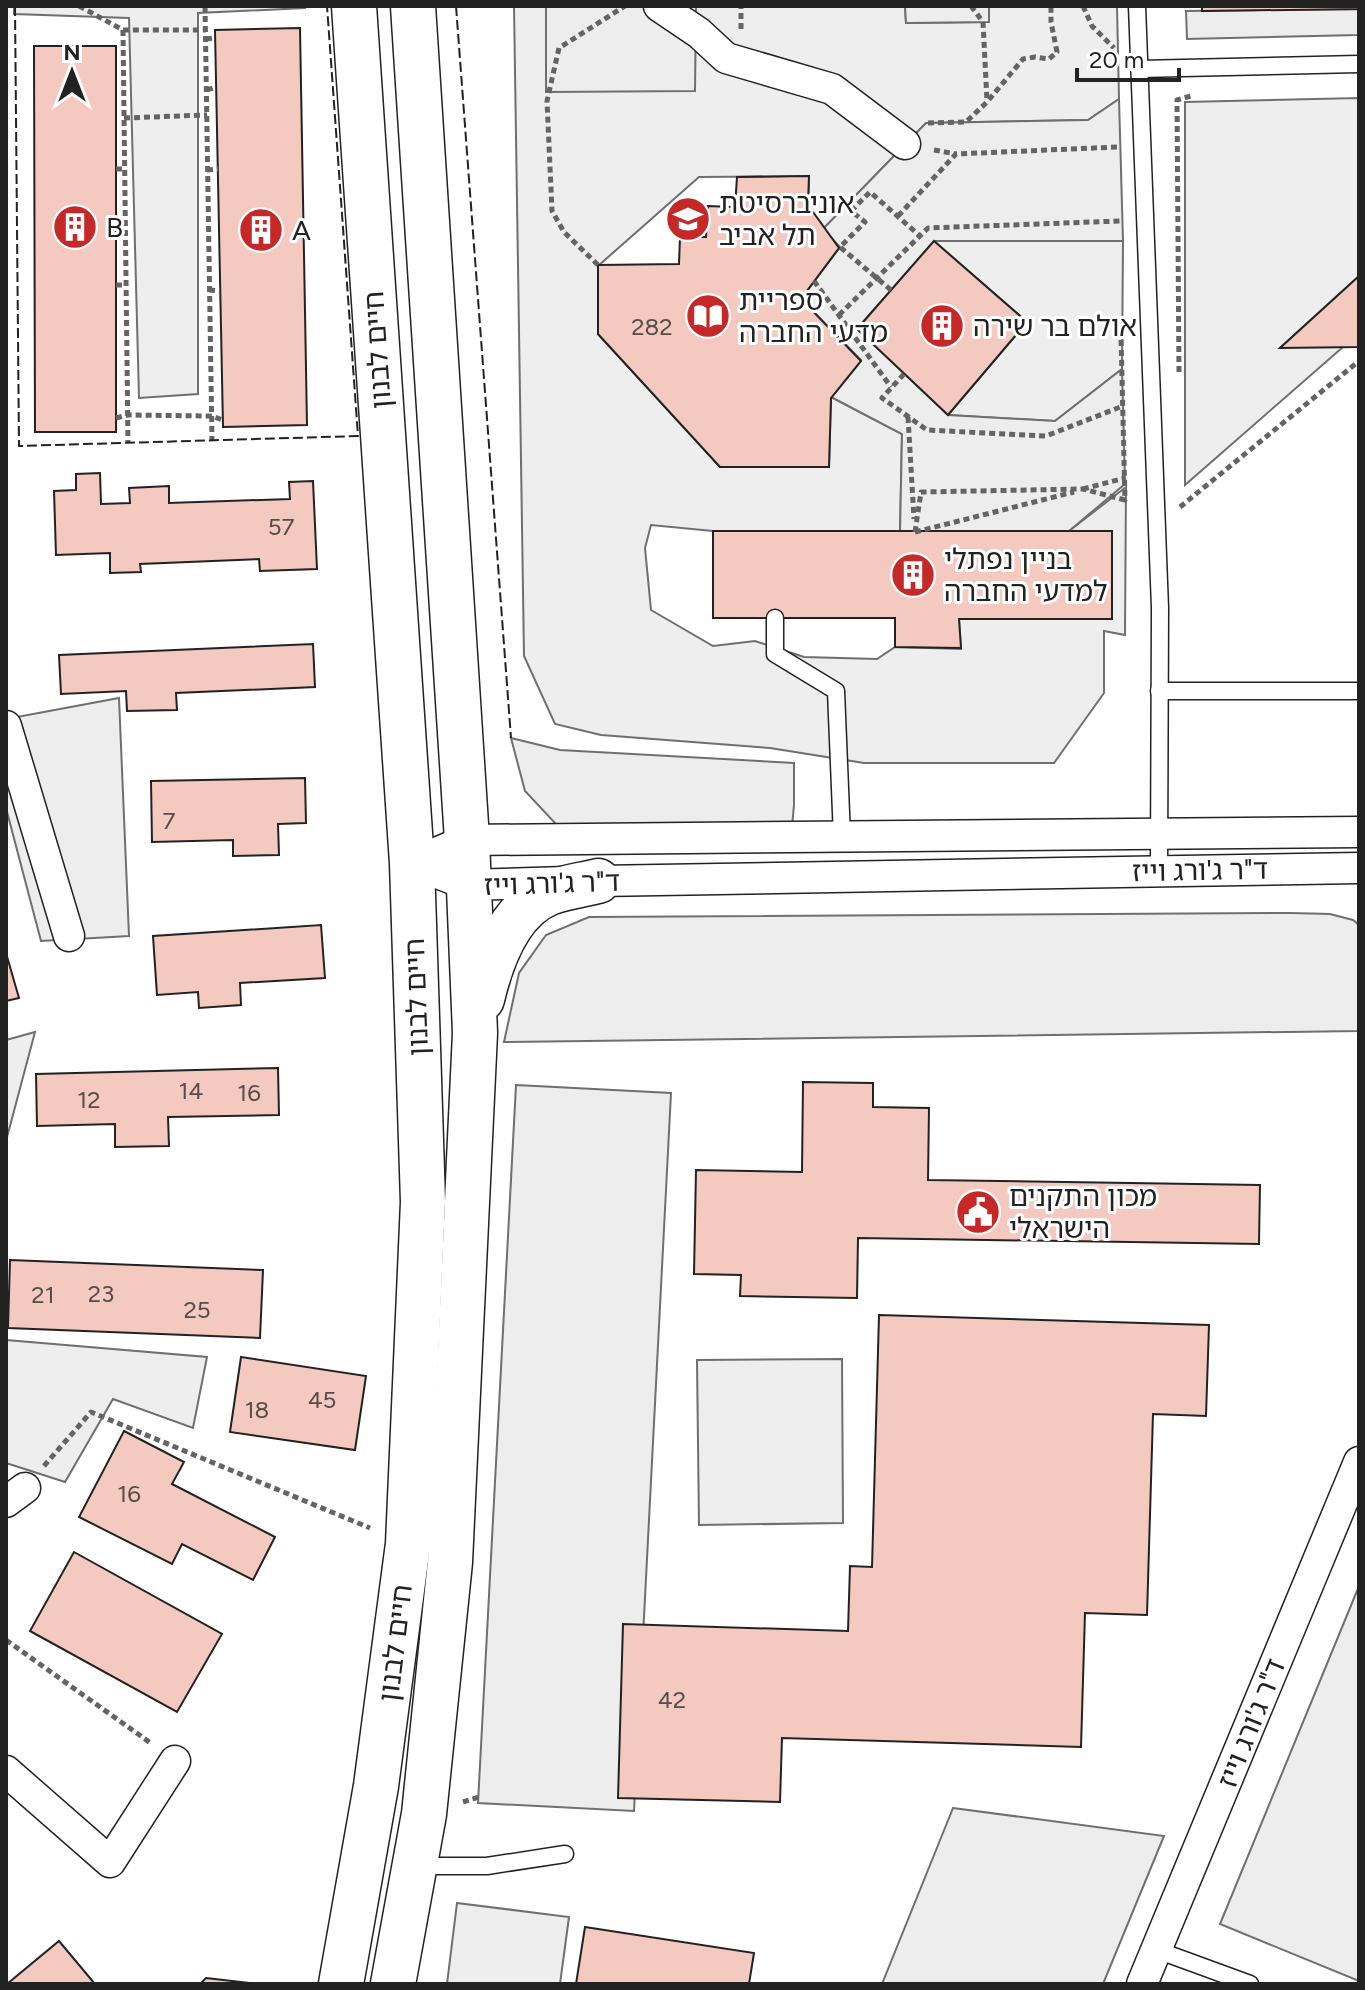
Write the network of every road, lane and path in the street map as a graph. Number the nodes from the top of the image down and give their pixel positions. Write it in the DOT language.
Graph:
graph roads {
  1 [pos="79,6"];
  2 [pos="205,6"];
  3 [pos="354,6"];
  4 [pos="413,6"];
  5 [pos="625,6"];
  6 [pos="659,6"];
  7 [pos="971,6"];
  8 [pos="1051,6"];
  9 [pos="1083,6"];
  10 [pos="1137,6"];
  11 [pos="123,30"];
  12 [pos="206,30"];
  13 [pos="215,38"];
  14 [pos="206,39"];
  15 [pos="1359,64"];
  16 [pos="1139,69"];
  17 [pos="216,87"];
  18 [pos="207,90"];
  19 [pos="1206,95"];
  20 [pos="987,102"];
  21 [pos="207,115"];
  22 [pos="124,118"];
  23 [pos="966,122"];
  24 [pos="905,144"];
  25 [pos="1142,146"];
  26 [pos="116,169"];
  27 [pos="124,169"];
  28 [pos="218,169"];
  29 [pos="207,170"];
  30 [pos="898,216"];
  31 [pos="1145,220"];
  32 [pos="920,236"];
  33 [pos="598,265"];
  34 [pos="876,278"];
  35 [pos="814,281"];
  36 [pos="116,285"];
  37 [pos="126,285"];
  38 [pos="209,290"];
  39 [pos="891,290"];
  40 [pos="220,291"];
  41 [pos="839,315"];
  42 [pos="1359,361"];
  43 [pos="904,374"];
  44 [pos="1180,385"];
  45 [pos="891,387"];
  46 [pos="1123,406"];
  47 [pos="128,415"];
  48 [pos="211,416"];
  49 [pos="908,416"];
  50 [pos="116,418"];
  51 [pos="223,420"];
  52 [pos="212,440"];
  53 [pos="128,443"];
  54 [pos="1083,489"];
  55 [pos="1156,527"];
  56 [pos="915,532"];
  57 [pos="775,618"];
  58 [pos="1159,691"];
  59 [pos="1359,691"];
  60 [pos="6,726"];
  61 [pos="1359,832"];
  62 [pos="1160,835"];
  63 [pos="842,837"];
  64 [pos="467,840"];
  65 [pos="412,863"];
  66 [pos="1314,868"];
  67 [pos="1359,868"];
  68 [pos="1159,870"];
  69 [pos="1359,877"];
  70 [pos="598,881"];
  71 [pos="468,885"];
  72 [pos="69,936"];
  73 [pos="475,1033"];
  74 [pos="1359,1462"];
  75 [pos="16,1495"];
  76 [pos="408,1544"];
  77 [pos="6,1640"];
  78 [pos="175,1761"];
  79 [pos="6,1771"];
  80 [pos="565,1854"];
  81 [pos="414,1866"];
  82 [pos="1157,1950"];
  83 [pos="341,1984"];
  84 [pos="393,1984"];
  85 [pos="1142,1984"];
  86 [pos="1250,1984"];
  1 -- 11 [label="path"];
  2 -- 12 [label="path"];
  3 -- 65 [label="main road, חיים לבנון"];
  4 -- 64 [label="main road, חיים לבנון"];
  5 -- 33 [label="path"];
  6 -- 24 [label="street"];
  7 -- 20 [label="path"];
  8 -- 20 [label="path"];
  9 -- 16 [label="path"];
  10 -- 16 [label="lane"];
  11 -- 12 [label="path"];
  11 -- 22 [label="path"];
  12 -- 14 [label="path"];
  13 -- 14 [label="path"];
  14 -- 18 [label="path"];
  15 -- 16 [label="lane"];
  16 -- 25 [label="lane"];
  17 -- 18 [label="path"];
  18 -- 21 [label="path"];
  19 -- 44 [label="path"];
  20 -- 23 [label="path"];
  21 -- 22 [label="path"];
  21 -- 29 [label="path"];
  22 -- 27 [label="path"];
  25 -- 30 [label="path"];
  25 -- 31 [label="lane"];
  26 -- 27 [label="path"];
  27 -- 37 [label="path"];
  28 -- 29 [label="path"];
  29 -- 38 [label="path"];
  30 -- 32 [label="path"];
  30 -- 34 [label="path"];
  31 -- 32 [label="path"];
  31 -- 55 [label="lane"];
  32 -- 34 [label="path"];
  34 -- 39 [label="path"];
  34 -- 41 [label="path"];
  35 -- 41 [label="path"];
  36 -- 37 [label="path"];
  37 -- 47 [label="path"];
  38 -- 40 [label="path"];
  38 -- 48 [label="path"];
  41 -- 45 [label="path"];
  42 -- 55 [label="path"];
  43 -- 45 [label="path"];
  45 -- 49 [label="path"];
  46 -- 49 [label="path"];
  47 -- 48 [label="path"];
  47 -- 50 [label="path"];
  47 -- 53 [label="path"];
  48 -- 51 [label="path"];
  48 -- 52 [label="path"];
  49 -- 56 [label="path"];
  54 -- 54 [label="path"];
  54 -- 56 [label="path"];
  54 -- 56 [label="path"];
  55 -- 58 [label="lane"];
  57 -- 63 [label="lane"];
  58 -- 59 [label="lane"];
  58 -- 62 [label="lane"];
  60 -- 72 [label="street"];
  61 -- 62 [label="street, ד\"ר ג'ורג וייז"];
  62 -- 63 [label="street, ד\"ר ג'ורג וייז"];
  62 -- 68 [label="lane"];
  63 -- 64 [label="street, ד\"ר ג'ורג וייז"];
  64 -- 65 [label="street, ד\"ר ג'ורג וייז"];
  64 -- 71 [label="main road, חיים לבנון"];
  65 -- 71 [label="street, ד\"ר ג'ורג וייז"];
  65 -- 76 [label="main road, חיים לבנון"];
  66 -- 67 [label="street, ד\"ר ג'ורג וייז"];
  66 -- 68 [label="street, ד\"ר ג'ורג וייז"];
  66 -- 69 [label="street"];
  68 -- 70 [label="street, ד\"ר ג'ורג וייז"];
  70 -- 71 [label="street, ד\"ר ג'ורג וייז"];
  70 -- 73 [label="main road"];
  71 -- 73 [label="main road, חיים לבנון"];
  73 -- 81 [label="main road, חיים לבנון"];
  74 -- 82 [label="street, ד\"ר ג'ורג וייז"];
  75 -- 76 [label="path"];
  76 -- 83 [label="main road, חיים לבנון"];
  77 -- 78 [label="path"];
  78 -- 79 [label="street"];
  80 -- 81 [label="lane"];
  81 -- 84 [label="main road, חיים לבנון"];
  82 -- 85 [label="street, ד\"ר ג'ורג וייז"];
  82 -- 86 [label="lane"];
}
